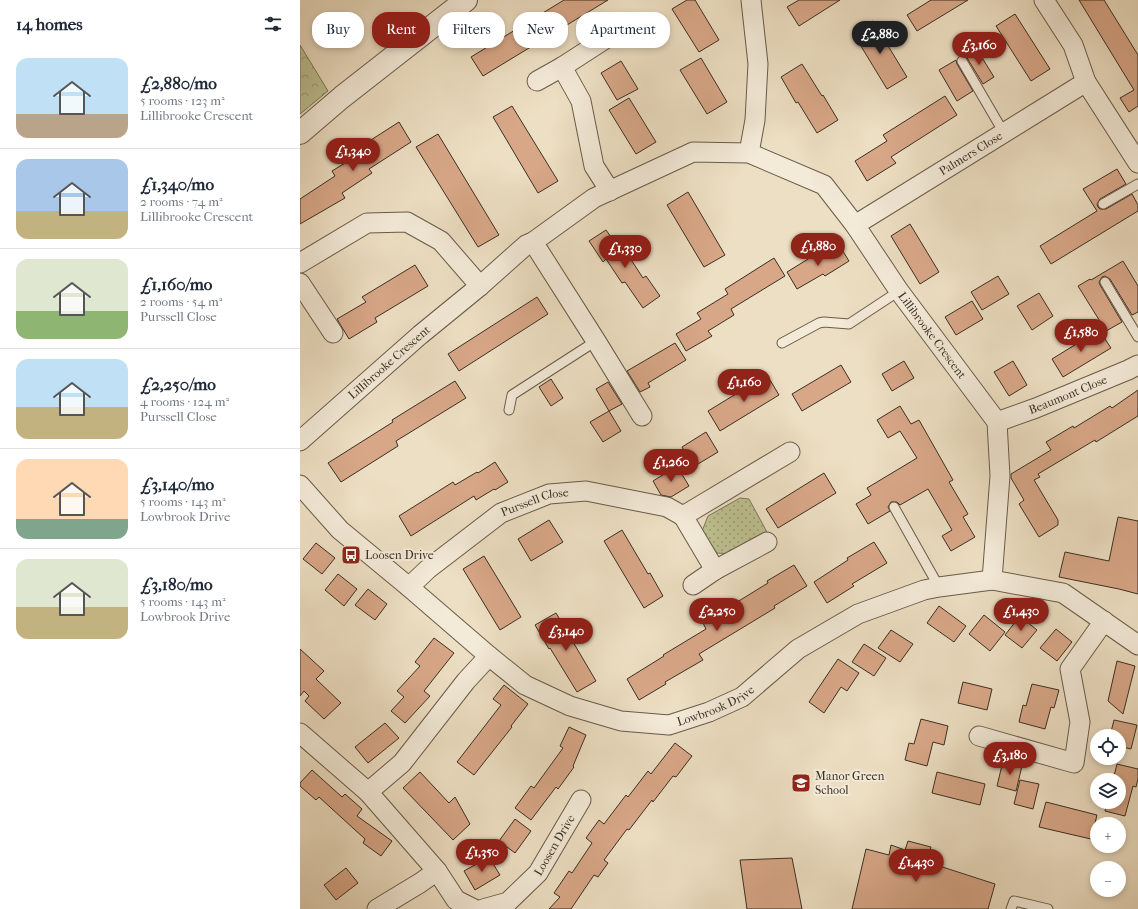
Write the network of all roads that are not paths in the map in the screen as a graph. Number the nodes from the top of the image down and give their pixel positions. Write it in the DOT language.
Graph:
graph roads {
  1 [pos="466,0"];
  2 [pos="751,0"];
  3 [pos="1044,0"];
  4 [pos="591,48"];
  5 [pos="962,61"];
  6 [pos="562,67"];
  7 [pos="537,81"];
  8 [pos="1086,82"];
  9 [pos="300,133"];
  10 [pos="1004,133"];
  11 [pos="749,153"];
  12 [pos="1138,163"];
  13 [pos="1138,184"];
  14 [pos="610,191"];
  15 [pos="1103,204"];
  16 [pos="855,225"];
  17 [pos="533,242"];
  18 [pos="300,263"];
  19 [pos="1105,282"];
  20 [pos="300,283"];
  21 [pos="480,286"];
  22 [pos="899,291"];
  23 [pos="333,334"];
  24 [pos="1138,337"];
  25 [pos="596,341"];
  26 [pos="782,342"];
  27 [pos="1138,364"];
  28 [pos="509,410"];
  29 [pos="642,416"];
  30 [pos="997,422"];
  31 [pos="300,441"];
  32 [pos="790,452"];
  33 [pos="300,484"];
  34 [pos="894,507"];
  35 [pos="684,516"];
  36 [pos="767,542"];
  37 [pos="715,570"];
  38 [pos="992,580"];
  39 [pos="693,585"];
  40 [pos="409,586"];
  41 [pos="939,587"];
  42 [pos="1104,621"];
  43 [pos="1138,645"];
  44 [pos="489,656"];
  45 [pos="979,736"];
  46 [pos="302,739"];
  47 [pos="368,792"];
  48 [pos="581,800"];
  49 [pos="437,871"];
  50 [pos="377,909"];
  51 [pos="474,909"];
  52 [pos="483,909"];
  53 [pos="1012,909"];
  54 [pos="1048,909"];
  1 -- 9 [label="street"];
  2 -- 11 [label="street"];
  3 -- 8 [label="street"];
  4 -- 6 [label="street"];
  5 -- 10 [label="lane"];
  6 -- 7 [label="street"];
  6 -- 14 [label="street"];
  8 -- 10 [label="street, Palmers Close"];
  8 -- 12 [label="street"];
  10 -- 16 [label="street, Palmers Close"];
  11 -- 14 [label="street, Lillibrooke Crescent"];
  11 -- 16 [label="street, Lillibrooke Crescent"];
  13 -- 15 [label="lane"];
  14 -- 17 [label="street, Lillibrooke Crescent"];
  16 -- 22 [label="street, Lillibrooke Crescent"];
  17 -- 21 [label="street, Lillibrooke Crescent"];
  17 -- 25 [label="street"];
  18 -- 21 [label="street"];
  19 -- 24 [label="lane"];
  20 -- 23 [label="street"];
  21 -- 31 [label="street, Lillibrooke Crescent"];
  22 -- 26 [label="lane"];
  22 -- 30 [label="street, Lillibrooke Crescent"];
  25 -- 28 [label="lane"];
  25 -- 29 [label="street"];
  27 -- 30 [label="street, Beaumont Close"];
  30 -- 38 [label="street"];
  32 -- 35 [label="street"];
  33 -- 40 [label="street, Lowbrook Drive"];
  34 -- 41 [label="lane"];
  35 -- 37 [label="street"];
  35 -- 40 [label="street, Purssell Close"];
  36 -- 37 [label="street"];
  37 -- 39 [label="street"];
  38 -- 41 [label="street, Lowbrook Drive"];
  38 -- 42 [label="street, Lowbrook Drive"];
  40 -- 44 [label="street, Lowbrook Drive"];
  41 -- 44 [label="street, Lowbrook Drive"];
  42 -- 43 [label="street, Lowbrook Drive"];
  42 -- 45 [label="street"];
  44 -- 47 [label="street"];
  46 -- 47 [label="street"];
  47 -- 49 [label="street"];
  48 -- 52 [label="street, Loosen Drive"];
  49 -- 50 [label="street"];
  49 -- 51 [label="street"];
  53 -- 54 [label="lane"];
}
